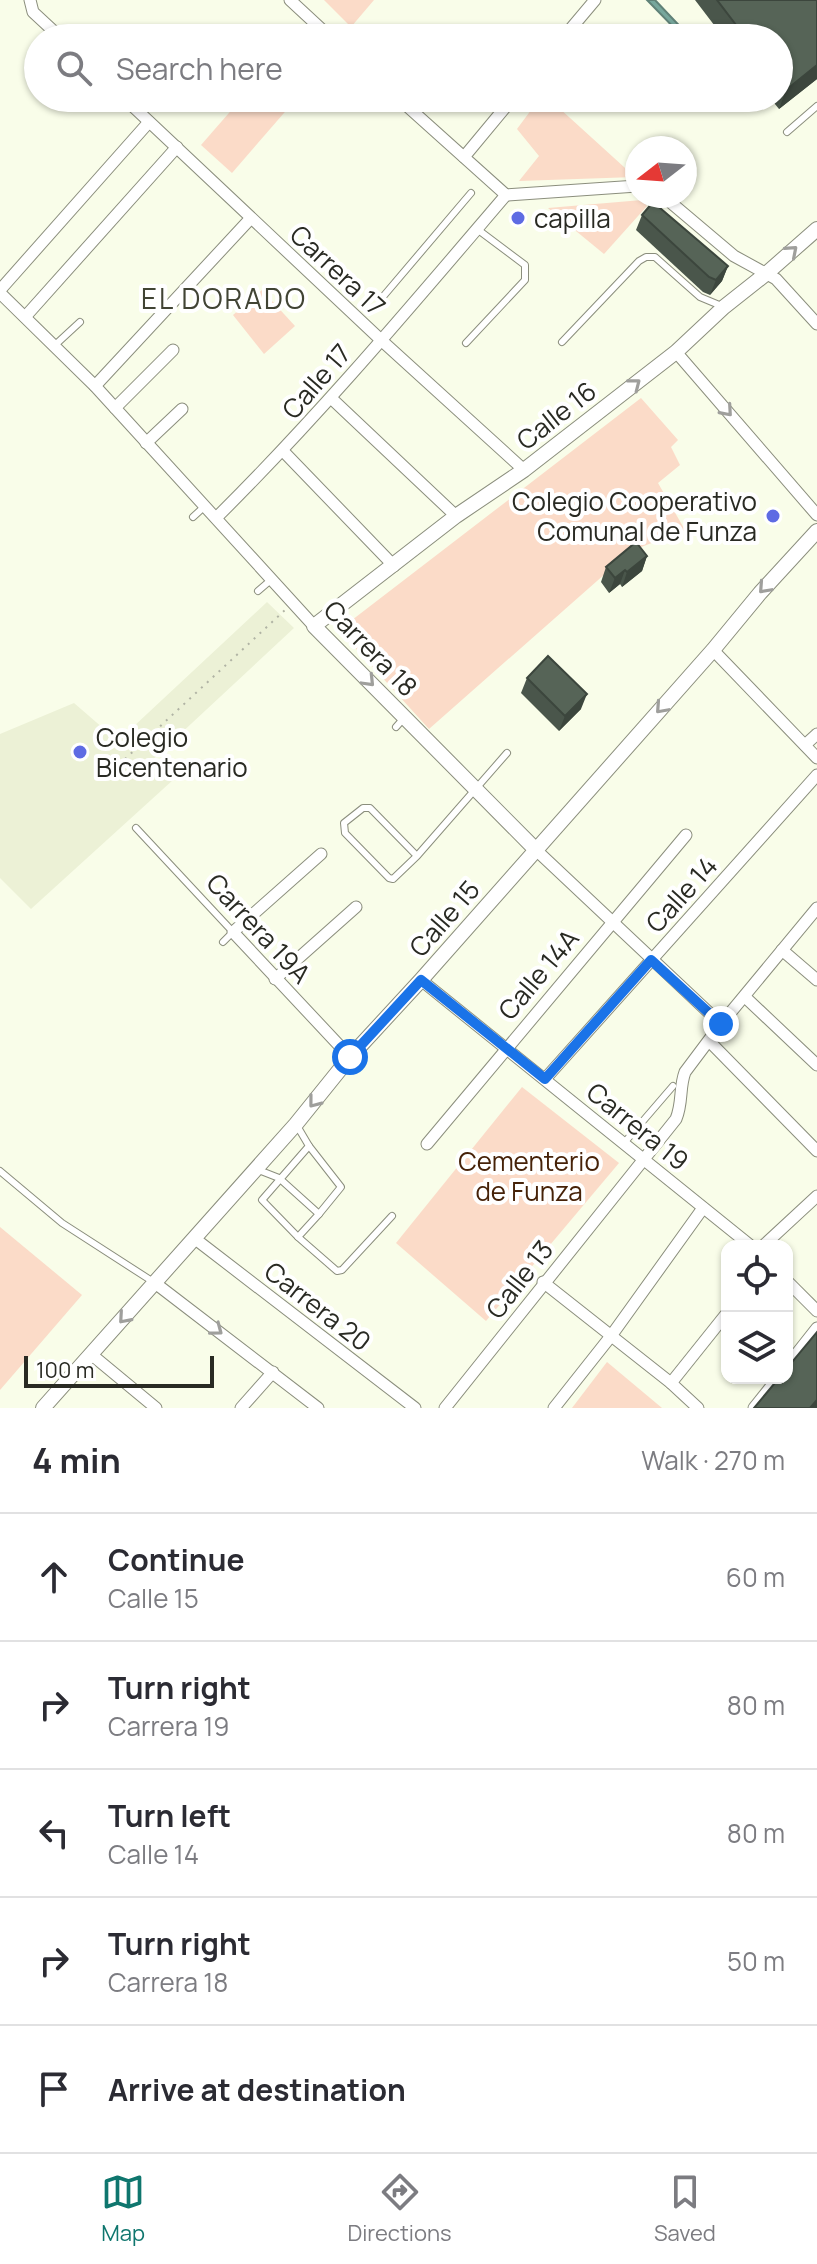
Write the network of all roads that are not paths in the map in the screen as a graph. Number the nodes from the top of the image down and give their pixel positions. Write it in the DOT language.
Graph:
graph roads {
  1 [pos="290,0"];
  2 [pos="595,0"];
  3 [pos="32,6"];
  4 [pos="48,24"];
  5 [pos="316,24"];
  6 [pos="575,24"];
  7 [pos="817,106"];
  8 [pos="139,112"];
  9 [pos="414,112"];
  10 [pos="501,112"];
  11 [pos="149,122"];
  12 [pos="787,132"];
  13 [pos="177,147"];
  14 [pos="464,157"];
  15 [pos="625,187"];
  16 [pos="471,193"];
  17 [pos="506,195"];
  18 [pos="677,208"];
  19 [pos="251,218"];
  20 [pos="477,229"];
  21 [pos="817,229"];
  22 [pos="767,273"];
  23 [pos="0,292"];
  24 [pos="381,299"];
  25 [pos="724,307"];
  26 [pos="25,317"];
  27 [pos="80,322"];
  28 [pos="817,324"];
  29 [pos="381,340"];
  30 [pos="562,342"];
  31 [pos="466,343"];
  32 [pos="54,346"];
  33 [pos="173,350"];
  34 [pos="676,352"];
  35 [pos="95,386"];
  36 [pos="331,398"];
  37 [pos="115,408"];
  38 [pos="182,409"];
  39 [pos="146,443"];
  40 [pos="283,451"];
  41 [pos="524,470"];
  42 [pos="205,506"];
  43 [pos="817,515"];
  44 [pos="456,516"];
  45 [pos="193,517"];
  46 [pos="216,518"];
  47 [pos="817,531"];
  48 [pos="394,566"];
  49 [pos="272,579"];
  50 [pos="258,591"];
  51 [pos="314,626"];
  52 [pos="713,650"];
  53 [pos="817,734"];
  54 [pos="805,745"];
  55 [pos="507,753"];
  56 [pos="817,758"];
  57 [pos="817,775"];
  58 [pos="475,790"];
  59 [pos="136,828"];
  60 [pos="686,835"];
  61 [pos="535,849"];
  62 [pos="321,854"];
  63 [pos="417,856"];
  64 [pos="356,907"];
  65 [pos="817,908"];
  66 [pos="613,920"];
  67 [pos="233,932"];
  68 [pos="223,942"];
  69 [pos="782,950"];
  70 [pos="651,960"];
  71 [pos="275,979"];
  72 [pos="421,980"];
  73 [pos="817,980"];
  74 [pos="745,997"];
  75 [pos="721,1024"];
  76 [pos="709,1041"];
  77 [pos="506,1047"];
  78 [pos="350,1057"];
  79 [pos="817,1065"];
  80 [pos="545,1079"];
  81 [pos="673,1086"];
  82 [pos="296,1124"];
  83 [pos="624,1143"];
  84 [pos="427,1144"];
  85 [pos="309,1146"];
  86 [pos="817,1151"];
  87 [pos="643,1158"];
  88 [pos="256,1169"];
  89 [pos="0,1171"];
  90 [pos="279,1178"];
  91 [pos="817,1196"];
  92 [pos="703,1208"];
  93 [pos="319,1214"];
  94 [pos="392,1216"];
  95 [pos="298,1237"];
  96 [pos="194,1238"];
  97 [pos="743,1240"];
  98 [pos="769,1240"];
  99 [pos="543,1282"];
  100 [pos="155,1283"];
  101 [pos="793,1287"];
  102 [pos="817,1311"];
  103 [pos="721,1320"];
  104 [pos="817,1328"];
  105 [pos="611,1336"];
  106 [pos="92,1355"];
  107 [pos="793,1358"];
  108 [pos="273,1372"];
  109 [pos="671,1383"];
  110 [pos="773,1384"];
  111 [pos="43,1408"];
  112 [pos="156,1408"];
  113 [pos="241,1408"];
  114 [pos="318,1408"];
  115 [pos="415,1408"];
  116 [pos="445,1408"];
  117 [pos="554,1408"];
  118 [pos="698,1408"];
  119 [pos="754,1408"];
  1 -- 5 [label="street"];
  2 -- 6 [label="street"];
  3 -- 4 [label="street"];
  7 -- 12 [label="lane"];
  8 -- 11 [label="street, Carrera 17"];
  9 -- 14 [label="street"];
  10 -- 14 [label="street"];
  11 -- 13 [label="street, Carrera 17"];
  11 -- 23 [label="street"];
  13 -- 19 [label="street, Carrera 17"];
  13 -- 26 [label="street"];
  14 -- 17 [label="street"];
  15 -- 17 [label="street"];
  16 -- 24 [label="lane"];
  17 -- 20 [label="street, Calle 17"];
  18 -- 22 [label="street"];
  19 -- 29 [label="street, Carrera 17"];
  19 -- 35 [label="street"];
  20 -- 29 [label="street, Calle 17"];
  20 -- 31 [label="lane"];
  22 -- 21 [label="street, Calle 16, one-way"];
  22 -- 25 [label="street, Calle 16"];
  22 -- 28 [label="street"];
  23 -- 26 [label="street, Carrera 18"];
  25 -- 30 [label="lane"];
  25 -- 34 [label="street, Calle 16"];
  26 -- 32 [label="street, Carrera 18"];
  27 -- 32 [label="lane"];
  29 -- 36 [label="street, Calle 17"];
  29 -- 41 [label="street, Carrera 17"];
  32 -- 35 [label="street, Carrera 18"];
  33 -- 37 [label="street"];
  41 -- 34 [label="street, Calle 16, one-way"];
  34 -- 43 [label="street, one-way"];
  35 -- 37 [label="street, Carrera 18"];
  36 -- 40 [label="street, Calle 17"];
  36 -- 44 [label="street"];
  37 -- 39 [label="street, Carrera 18"];
  38 -- 39 [label="street"];
  39 -- 42 [label="street, Carrera 18"];
  40 -- 46 [label="street, Calle 17"];
  40 -- 48 [label="street"];
  41 -- 44 [label="street, Calle 16"];
  42 -- 45 [label="lane"];
  42 -- 46 [label="street, Carrera 18"];
  44 -- 48 [label="street, Calle 16"];
  46 -- 49 [label="street, Carrera 18"];
  47 -- 52 [label="street, Calle 15, one-way"];
  48 -- 51 [label="street, Calle 16"];
  49 -- 50 [label="lane"];
  49 -- 51 [label="street, Carrera 18"];
  51 -- 58 [label="street, Carrera 18, one-way"];
  52 -- 54 [label="street"];
  52 -- 61 [label="street, Calle 15, one-way"];
  53 -- 54 [label="street"];
  54 -- 56 [label="street"];
  55 -- 58 [label="lane"];
  57 -- 70 [label="street, Calle 14"];
  58 -- 61 [label="street, Carrera 18"];
  58 -- 63 [label="lane"];
  59 -- 67 [label="lane, Carrera 19A"];
  60 -- 66 [label="street, Calle 14A"];
  61 -- 66 [label="street, Carrera 18"];
  61 -- 72 [label="street, Calle 15"];
  62 -- 67 [label="street"];
  63 -- 63 [label="lane"];
  64 -- 71 [label="street"];
  65 -- 69 [label="street, Calle 13"];
  66 -- 70 [label="street, Carrera 18"];
  66 -- 77 [label="street, Calle 14A"];
  67 -- 68 [label="lane"];
  67 -- 71 [label="street, Carrera 19A"];
  69 -- 73 [label="street"];
  69 -- 74 [label="street, Calle 13"];
  70 -- 75 [label="street, Carrera 18"];
  70 -- 80 [label="street, Calle 14"];
  71 -- 78 [label="street, Carrera 19A"];
  72 -- 77 [label="street, Carrera 19"];
  72 -- 78 [label="street, Calle 15"];
  74 -- 75 [label="street, Calle 13"];
  74 -- 79 [label="street"];
  75 -- 76 [label="street, Calle 13"];
  76 -- 86 [label="street"];
  76 -- 87 [label="street, Calle 13"];
  77 -- 80 [label="street, Carrera 19"];
  77 -- 84 [label="street, Calle 14A"];
  78 -- 82 [label="street, Calle 15, one-way"];
  80 -- 83 [label="street, Carrera 19"];
  81 -- 83 [label="lane"];
  82 -- 85 [label="lane"];
  82 -- 88 [label="street, Calle 15"];
  83 -- 87 [label="street, Carrera 19"];
  85 -- 90 [label="lane"];
  85 -- 93 [label="lane"];
  87 -- 92 [label="street, Carrera 19"];
  87 -- 99 [label="street, Calle 13"];
  88 -- 90 [label="lane"];
  88 -- 96 [label="street, Calle 15"];
  89 -- 100 [label="lane"];
  90 -- 93 [label="lane"];
  90 -- 95 [label="lane"];
  91 -- 98 [label="street"];
  92 -- 97 [label="street, Carrera 19"];
  92 -- 105 [label="street"];
  93 -- 95 [label="lane"];
  94 -- 95 [label="lane"];
  96 -- 100 [label="street, Calle 15"];
  96 -- 115 [label="street, Carrera 20"];
  99 -- 105 [label="street"];
  99 -- 116 [label="street, Calle 13"];
  100 -- 106 [label="street, Calle 15, one-way"];
  100 -- 108 [label="street, one-way"];
  101 -- 102 [label="street"];
  103 -- 109 [label="street"];
  104 -- 107 [label="street"];
  105 -- 109 [label="street"];
  105 -- 117 [label="street"];
  106 -- 111 [label="street, Calle 15"];
  106 -- 112 [label="street"];
  108 -- 113 [label="street"];
  108 -- 114 [label="street"];
  109 -- 118 [label="street"];
  110 -- 119 [label="street"];
}
